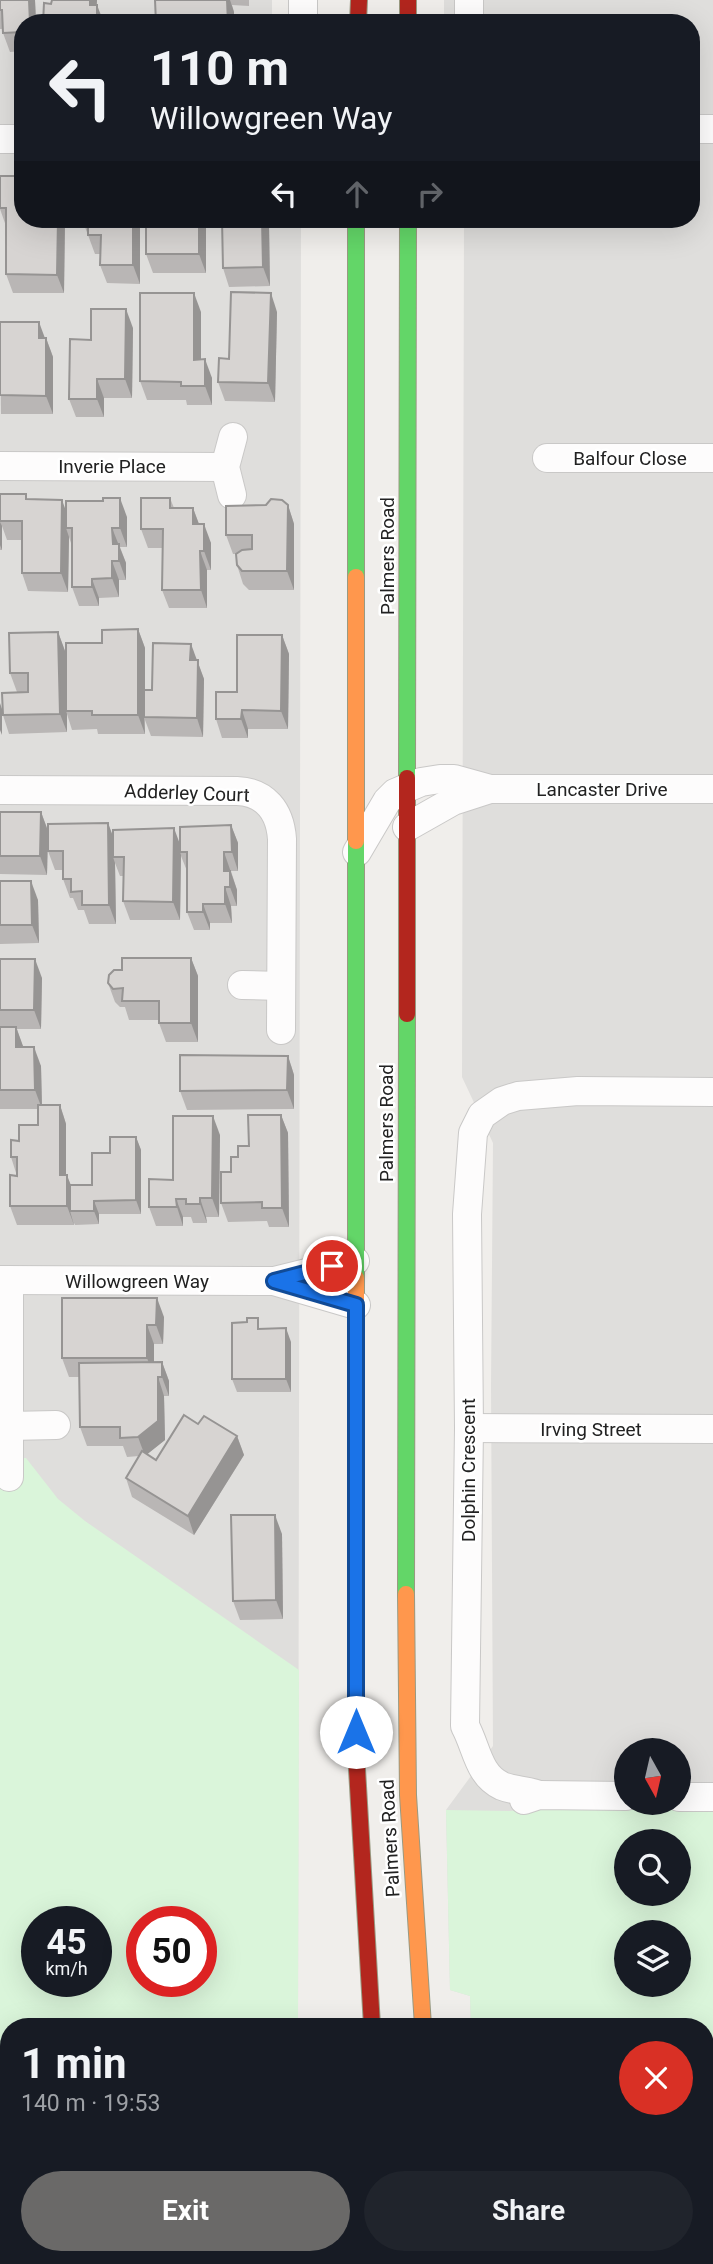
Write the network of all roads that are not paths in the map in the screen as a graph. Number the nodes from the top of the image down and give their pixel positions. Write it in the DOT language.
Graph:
graph roads {
  1 [pos="356,228"];
  2 [pos="408,228"];
  3 [pos="233,437"];
  4 [pos="547,458"];
  5 [pos="713,458"];
  6 [pos="0,466"];
  7 [pos="225,467"];
  8 [pos="232,495"];
  9 [pos="407,787"];
  10 [pos="490,789"];
  11 [pos="713,789"];
  12 [pos="0,790"];
  13 [pos="407,827"];
  14 [pos="356,854"];
  15 [pos="242,985"];
  16 [pos="281,986"];
  17 [pos="281,1030"];
  18 [pos="713,1093"];
  19 [pos="355,1261"];
  20 [pos="5,1280"];
  21 [pos="274,1281"];
  22 [pos="356,1305"];
  23 [pos="56,1425"];
  24 [pos="9,1426"];
  25 [pos="469,1428"];
  26 [pos="713,1429"];
  27 [pos="9,1477"];
  28 [pos="614,1796"];
  29 [pos="691,1797"];
  30 [pos="713,1797"];
  31 [pos="372,2018"];
  32 [pos="422,2018"];
  1 -- 14 [label="main road, Palmers Road"];
  2 -- 9 [label="main road, Palmers Road"];
  3 -- 7 [label="street"];
  4 -- 5 [label="street, Balfour Close"];
  6 -- 7 [label="street, Inverie Place"];
  7 -- 8 [label="street"];
  9 -- 10 [label="street, Lancaster Drive"];
  9 -- 13 [label="main road, Palmers Road"];
  9 -- 14 [label="street"];
  10 -- 11 [label="street, Lancaster Drive"];
  10 -- 13 [label="street, Lancaster Drive"];
  12 -- 16 [label="street, Adderley Court"];
  13 -- 32 [label="main road, Palmers Road"];
  14 -- 19 [label="main road, Palmers Road"];
  15 -- 16 [label="street"];
  16 -- 17 [label="street, Adderley Court"];
  18 -- 25 [label="street, Dolphin Crescent"];
  19 -- 21 [label="street, Willowgreen Way"];
  19 -- 22 [label="main road, Palmers Road"];
  20 -- 21 [label="street, Willowgreen Way"];
  20 -- 24 [label="street"];
  21 -- 22 [label="street, Willowgreen Way"];
  22 -- 31 [label="main road, Palmers Road"];
  23 -- 24 [label="street"];
  24 -- 27 [label="street"];
  25 -- 26 [label="street, Irving Street"];
  25 -- 28 [label="street, Dolphin Crescent"];
  29 -- 30 [label="street"];
}
